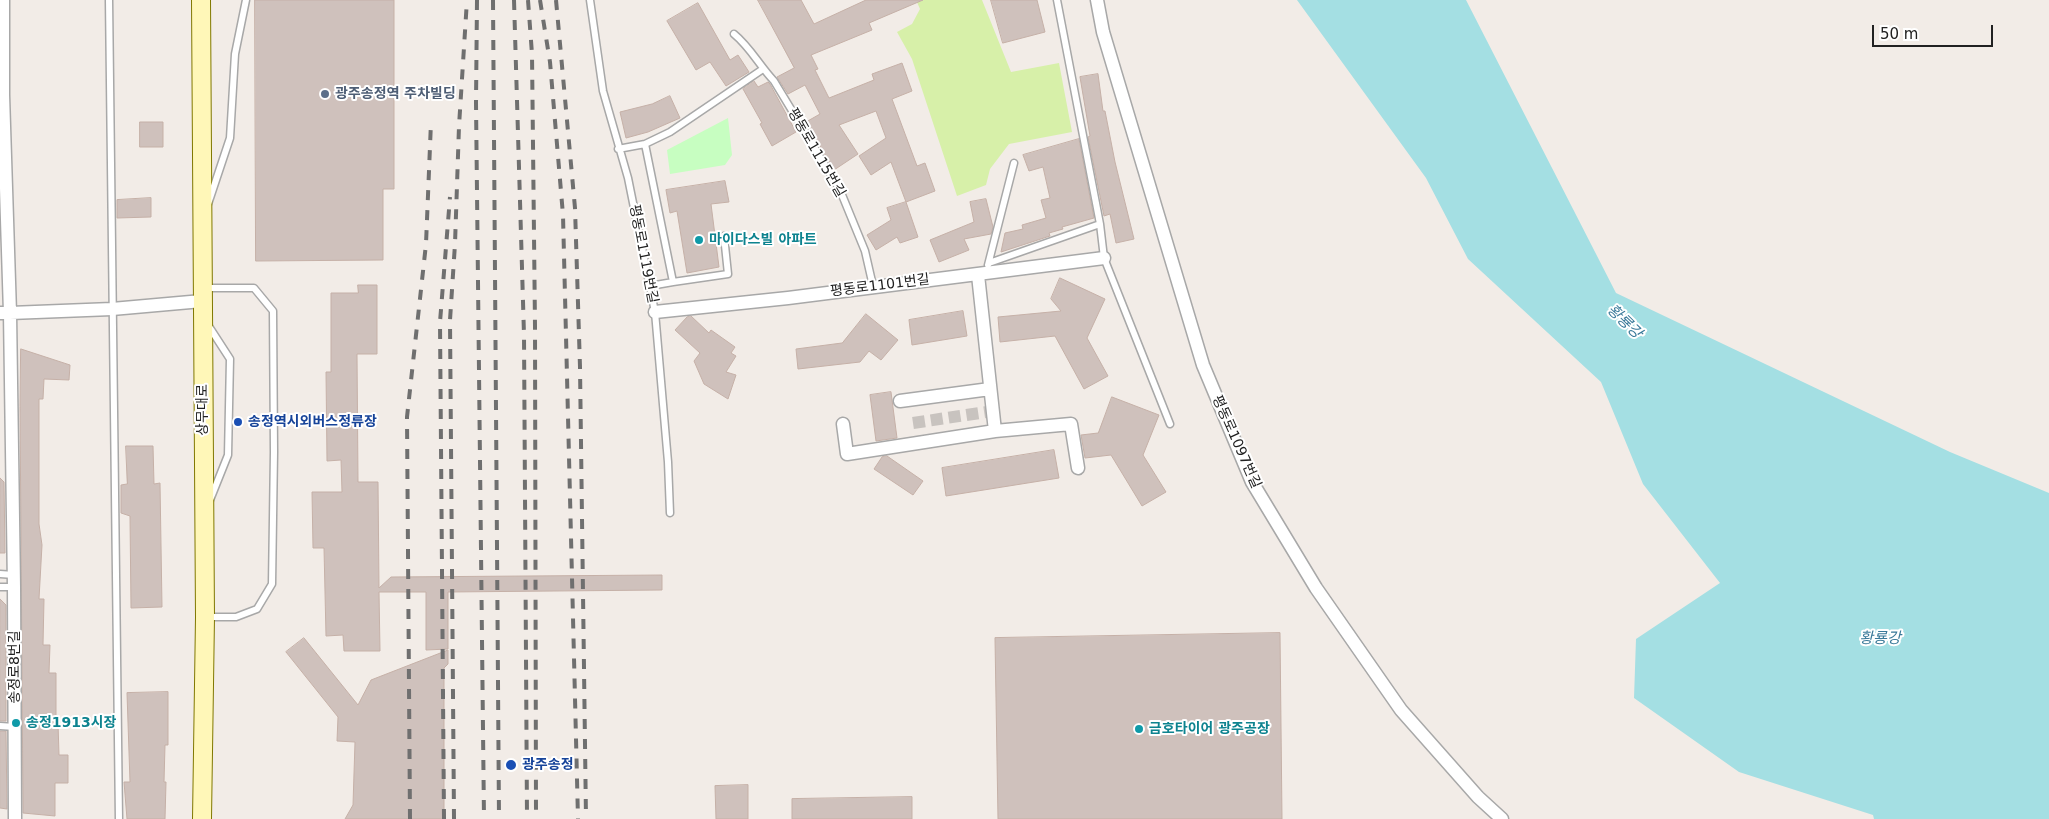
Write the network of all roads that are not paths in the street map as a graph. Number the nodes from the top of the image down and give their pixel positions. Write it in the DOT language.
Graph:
graph roads {
  1 [pos="4,0"];
  2 [pos="109,0"];
  3 [pos="201,0"];
  4 [pos="246,0"];
  5 [pos="590,0"];
  6 [pos="1057,0"];
  7 [pos="1097,0"];
  8 [pos="734,34"];
  9 [pos="763,69"];
  10 [pos="2,95"];
  11 [pos="645,144"];
  12 [pos="618,149"];
  13 [pos="1014,163"];
  14 [pos="202,224"];
  15 [pos="1100,224"];
  16 [pos="724,236"];
  17 [pos="1104,258"];
  18 [pos="989,263"];
  19 [pos="980,274"];
  20 [pos="673,282"];
  21 [pos="650,286"];
  22 [pos="874,286"];
  23 [pos="202,302"];
  24 [pos="112,309"];
  25 [pos="655,312"];
  26 [pos="5,313"];
  27 [pos="990,389"];
  28 [pos="900,401"];
  29 [pos="843,424"];
  30 [pos="1170,424"];
  31 [pos="995,431"];
  32 [pos="1078,468"];
  33 [pos="670,513"];
  34 [pos="204,515"];
  35 [pos="0,574"];
  36 [pos="14,581"];
  37 [pos="0,587"];
  38 [pos="205,617"];
  39 [pos="0,726"];
  40 [pos="15,727"];
  41 [pos="15,819"];
  42 [pos="119,819"];
  43 [pos="202,819"];
  44 [pos="1502,819"];
  1 -- 10 [label="street, 송정로8번길"];
  2 -- 24 [label="lane"];
  3 -- 14 [label="main road, 상무대로"];
  4 -- 14 [label="lane"];
  5 -- 12 [label="lane, 평동로1119번길"];
  6 -- 15 [label="lane"];
  7 -- 44 [label="street, 평동로1097번길"];
  8 -- 9 [label="lane, 평동로1115번길"];
  9 -- 11 [label="lane"];
  9 -- 22 [label="lane, 평동로1115번길"];
  10 -- 26 [label="street, 송정로8번길"];
  11 -- 12 [label="lane"];
  11 -- 20 [label="lane"];
  12 -- 21 [label="lane, 평동로1119번길"];
  13 -- 18 [label="lane"];
  14 -- 23 [label="main road, 상무대로"];
  15 -- 17 [label="lane"];
  15 -- 18 [label="lane"];
  16 -- 20 [label="lane"];
  17 -- 19 [label="street, 평동로1101번길"];
  17 -- 30 [label="lane"];
  18 -- 19 [label="lane"];
  19 -- 22 [label="street, 평동로1101번길"];
  19 -- 27 [label="street"];
  20 -- 21 [label="lane"];
  21 -- 25 [label="lane, 평동로1119번길"];
  22 -- 25 [label="street, 평동로1101번길"];
  23 -- 24 [label="street"];
  23 -- 34 [label="main road, 상무대로"];
  23 -- 34 [label="lane"];
  23 -- 38 [label="lane"];
  24 -- 26 [label="street"];
  24 -- 42 [label="lane"];
  25 -- 33 [label="lane, 평동로1119번길"];
  26 -- 36 [label="street, 송정로8번길"];
  27 -- 28 [label="street"];
  27 -- 31 [label="street"];
  29 -- 31 [label="street"];
  31 -- 32 [label="street"];
  34 -- 38 [label="main road, 상무대로"];
  35 -- 36 [label="lane"];
  36 -- 37 [label="lane"];
  36 -- 40 [label="street, 송정로8번길"];
  38 -- 43 [label="main road, 상무대로"];
  39 -- 40 [label="lane"];
  40 -- 41 [label="street, 송정로8번길"];
}
